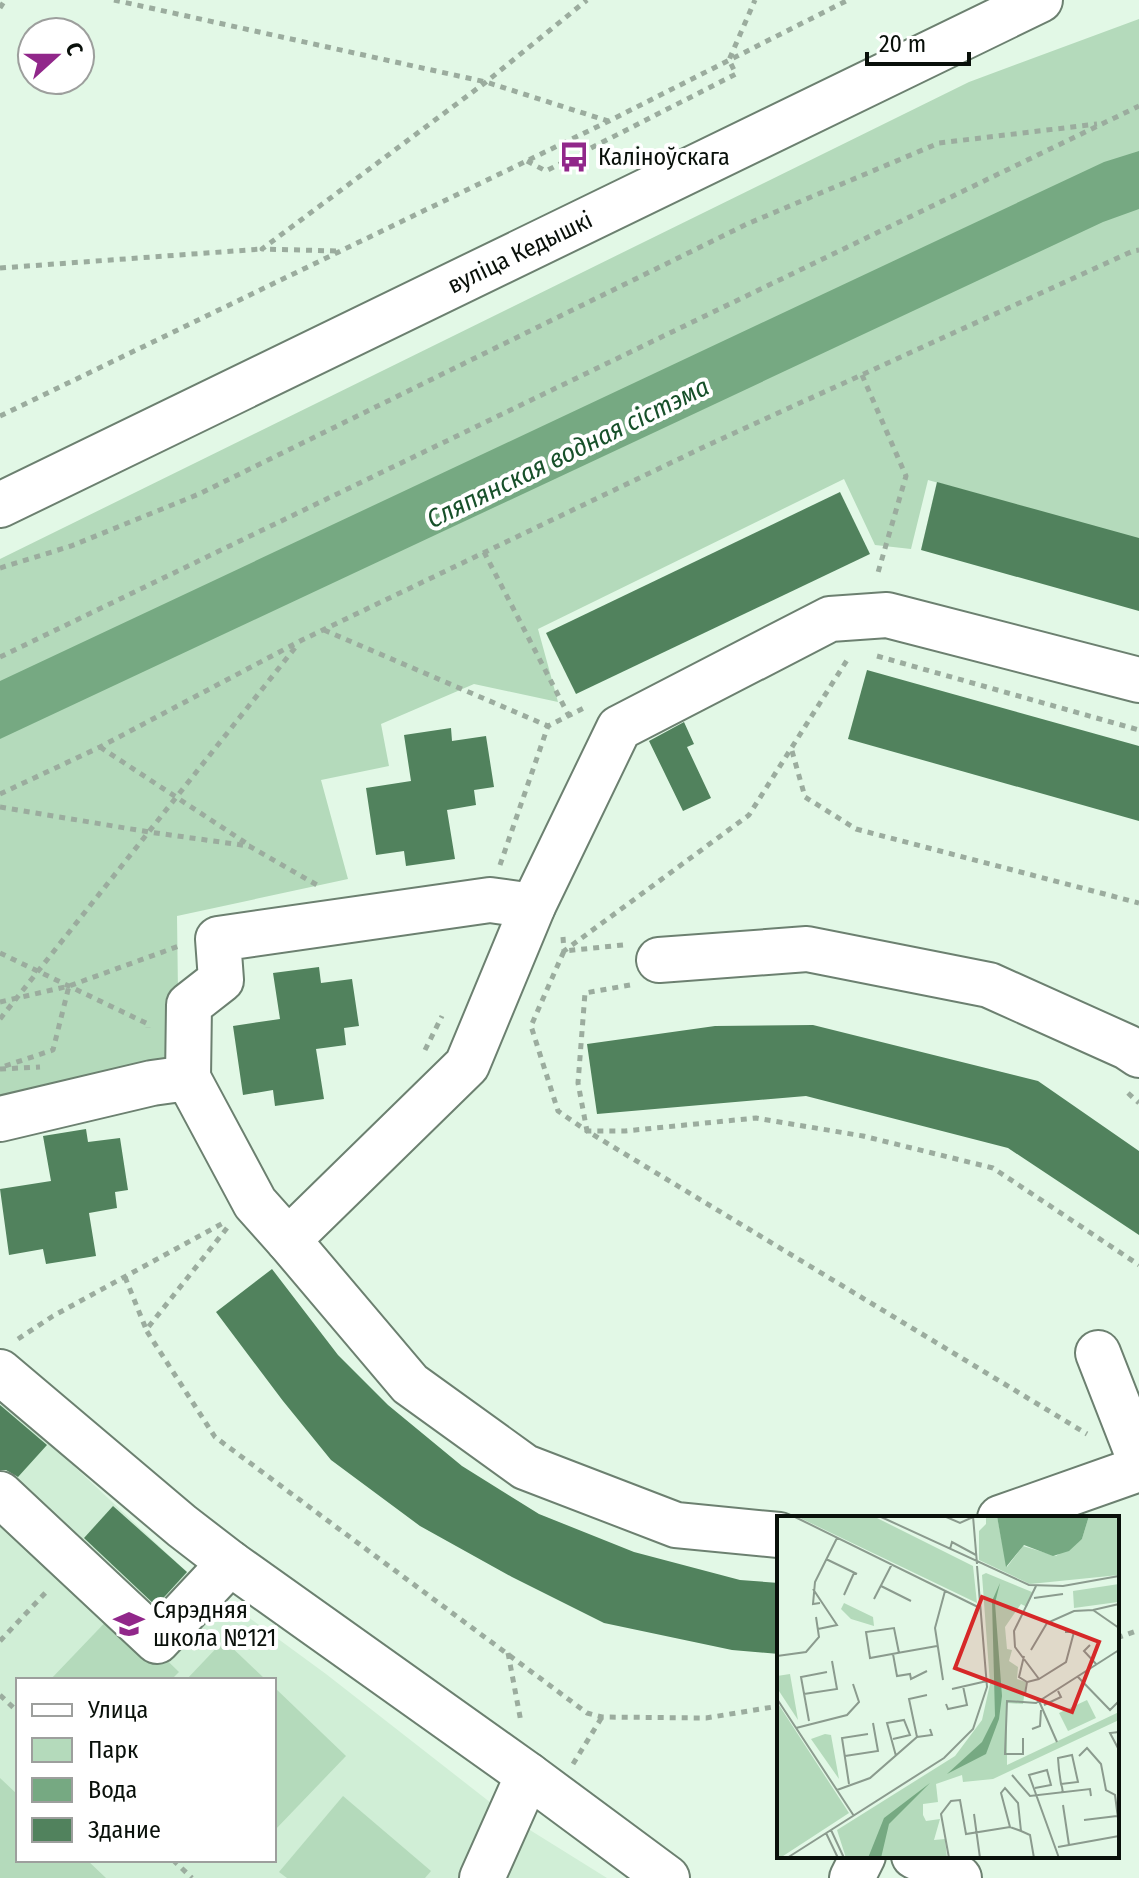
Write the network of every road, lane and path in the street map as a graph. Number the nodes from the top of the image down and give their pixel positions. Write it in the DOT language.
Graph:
graph roads {
  1 [pos="5,0"];
  2 [pos="114,0"];
  3 [pos="587,0"];
  4 [pos="755,0"];
  5 [pos="848,0"];
  6 [pos="1040,0"];
  7 [pos="0,8"];
  8 [pos="980,14"];
  9 [pos="729,60"];
  10 [pos="486,82"];
  11 [pos="1139,106"];
  12 [pos="609,121"];
  13 [pos="1104,123"];
  14 [pos="526,161"];
  15 [pos="262,249"];
  16 [pos="1139,250"];
  17 [pos="338,251"];
  18 [pos="0,268"];
  19 [pos="862,375"];
  20 [pos="0,416"];
  21 [pos="0,505"];
  22 [pos="484,552"];
  23 [pos="0,568"];
  24 [pos="323,630"];
  25 [pos="859,633"];
  26 [pos="302,640"];
  27 [pos="0,657"];
  28 [pos="1139,680"];
  29 [pos="569,716"];
  30 [pos="1139,730"];
  31 [pos="100,747"];
  32 [pos="792,750"];
  33 [pos="0,794"];
  34 [pos="177,797"];
  35 [pos="0,807"];
  36 [pos="149,832"];
  37 [pos="249,846"];
  38 [pos="273,861"];
  39 [pos="490,900"];
  40 [pos="1139,903"];
  41 [pos="533,906"];
  42 [pos="178,947"];
  43 [pos="564,951"];
  44 [pos="0,953"];
  45 [pos="644,962"];
  46 [pos="38,971"];
  47 [pos="69,986"];
  48 [pos="16,999"];
  49 [pos="0,1002"];
  50 [pos="447,1005"];
  51 [pos="0,1019"];
  52 [pos="148,1024"];
  53 [pos="421,1058"];
  54 [pos="0,1068"];
  55 [pos="1133,1074"];
  56 [pos="188,1078"];
  57 [pos="1139,1103"];
  58 [pos="0,1119"];
  59 [pos="587,1131"];
  60 [pos="288,1240"];
  61 [pos="1139,1265"];
  62 [pos="125,1277"];
  63 [pos="146,1330"];
  64 [pos="1098,1353"];
  65 [pos="7,1357"];
  66 [pos="1099,1441"];
  67 [pos="1139,1458"];
  68 [pos="1139,1469"];
  69 [pos="0,1494"];
  70 [pos="1006,1516"];
  71 [pos="777,1535"];
  72 [pos="73,1563"];
  73 [pos="230,1563"];
  74 [pos="1139,1630"];
  75 [pos="1119,1637"];
  76 [pos="0,1641"];
  77 [pos="508,1653"];
  78 [pos="0,1695"];
  79 [pos="777,1706"];
  80 [pos="16,1710"];
  81 [pos="602,1717"];
  82 [pos="548,1774"];
  83 [pos="862,1858"];
  84 [pos="918,1858"];
  85 [pos="175,1862"];
  86 [pos="192,1878"];
  87 [pos="482,1878"];
  88 [pos="667,1878"];
  89 [pos="852,1878"];
  90 [pos="959,1878"];
  1 -- 7 [label="path"];
  2 -- 10 [label="path"];
  3 -- 10 [label="path"];
  4 -- 9 [label="path"];
  5 -- 9 [label="path"];
  6 -- 8 [label="street, вуліца Кедышкі"];
  8 -- 21 [label="street, вуліца Кедышкі"];
  9 -- 12 [label="path"];
  9 -- 14 [label="path"];
  10 -- 12 [label="path"];
  10 -- 15 [label="path"];
  11 -- 13 [label="path"];
  12 -- 14 [label="path"];
  13 -- 23 [label="path"];
  13 -- 27 [label="path"];
  14 -- 17 [label="path"];
  15 -- 17 [label="path"];
  15 -- 18 [label="path"];
  16 -- 19 [label="path"];
  17 -- 20 [label="path"];
  19 -- 22 [label="path"];
  19 -- 25 [label="path"];
  22 -- 24 [label="path"];
  22 -- 29 [label="path"];
  24 -- 26 [label="path"];
  24 -- 39 [label="path"];
  25 -- 28 [label="street"];
  25 -- 30 [label="path"];
  25 -- 32 [label="path"];
  25 -- 41 [label="street"];
  26 -- 31 [label="path"];
  26 -- 34 [label="path"];
  31 -- 33 [label="path"];
  31 -- 34 [label="path"];
  32 -- 40 [label="path"];
  32 -- 43 [label="path"];
  34 -- 36 [label="path"];
  34 -- 37 [label="path"];
  35 -- 36 [label="path"];
  36 -- 37 [label="path"];
  36 -- 46 [label="path"];
  37 -- 38 [label="path"];
  39 -- 41 [label="street"];
  39 -- 56 [label="street"];
  41 -- 43 [label="path"];
  41 -- 60 [label="street"];
  42 -- 47 [label="path"];
  43 -- 45 [label="path"];
  43 -- 59 [label="path"];
  44 -- 46 [label="path"];
  45 -- 55 [label="street"];
  45 -- 59 [label="path"];
  46 -- 47 [label="path"];
  46 -- 48 [label="path"];
  47 -- 48 [label="path"];
  47 -- 52 [label="path"];
  47 -- 54 [label="path"];
  48 -- 49 [label="path"];
  48 -- 51 [label="path"];
  50 -- 53 [label="path"];
  55 -- 57 [label="path"];
  56 -- 58 [label="street"];
  56 -- 60 [label="street"];
  59 -- 61 [label="path"];
  59 -- 66 [label="path"];
  60 -- 71 [label="street"];
  62 -- 63 [label="path"];
  62 -- 63 [label="path"];
  62 -- 65 [label="path"];
  63 -- 77 [label="path"];
  64 -- 67 [label="street"];
  65 -- 73 [label="street"];
  68 -- 70 [label="street"];
  69 -- 72 [label="street"];
  72 -- 73 [label="street"];
  72 -- 76 [label="path"];
  73 -- 82 [label="street"];
  74 -- 75 [label="path"];
  77 -- 81 [label="path"];
  77 -- 82 [label="path"];
  78 -- 80 [label="path"];
  79 -- 81 [label="path"];
  81 -- 82 [label="path"];
  82 -- 87 [label="street"];
  82 -- 88 [label="street"];
  83 -- 89 [label="street"];
  84 -- 90 [label="street"];
  85 -- 86 [label="path"];
}
